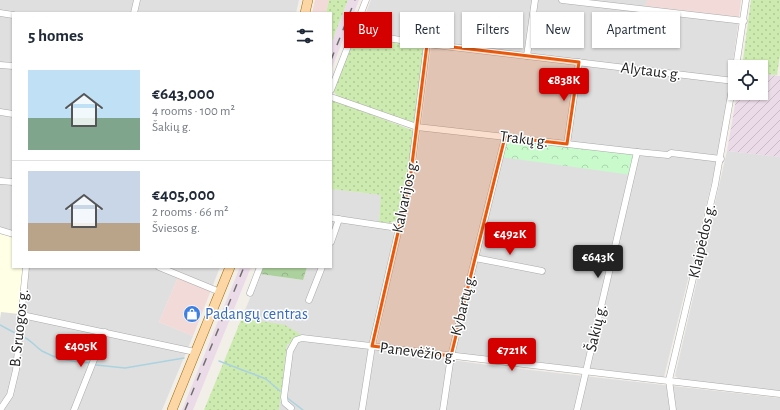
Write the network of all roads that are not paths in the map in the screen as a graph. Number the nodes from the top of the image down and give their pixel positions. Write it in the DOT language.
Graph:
graph roads {
  1 [pos="136,0"];
  2 [pos="308,0"];
  3 [pos="366,0"];
  4 [pos="535,0"];
  5 [pos="562,0"];
  6 [pos="746,0"];
  7 [pos="134,12"];
  8 [pos="305,12"];
  9 [pos="362,12"];
  10 [pos="0,13"];
  11 [pos="12,15"];
  12 [pos="744,21"];
  13 [pos="454,47"];
  14 [pos="348,48"];
  15 [pos="427,48"];
  16 [pos="527,56"];
  17 [pos="737,60"];
  18 [pos="579,62"];
  19 [pos="0,65"];
  20 [pos="12,66"];
  21 [pos="728,80"];
  22 [pos="332,88"];
  23 [pos="332,97"];
  24 [pos="731,100"];
  25 [pos="0,112"];
  26 [pos="12,114"];
  27 [pos="417,126"];
  28 [pos="505,137"];
  29 [pos="567,144"];
  30 [pos="637,152"];
  31 [pos="721,159"];
  32 [pos="0,181"];
  33 [pos="12,182"];
  34 [pos="332,218"];
  35 [pos="339,219"];
  36 [pos="398,228"];
  37 [pos="0,230"];
  38 [pos="12,234"];
  39 [pos="332,239"];
  40 [pos="475,258"];
  41 [pos="26,268"];
  42 [pos="160,268"];
  43 [pos="230,268"];
  44 [pos="260,268"];
  45 [pos="322,268"];
  46 [pos="542,272"];
  47 [pos="220,292"];
  48 [pos="250,293"];
  49 [pos="309,300"];
  50 [pos="22,315"];
  51 [pos="105,332"];
  52 [pos="372,346"];
  53 [pos="195,352"];
  54 [pos="451,356"];
  55 [pos="586,371"];
  56 [pos="669,380"];
  57 [pos="780,394"];
  58 [pos="291,408"];
  59 [pos="0,410"];
  60 [pos="74,410"];
  61 [pos="172,410"];
  62 [pos="362,410"];
  63 [pos="443,410"];
  64 [pos="577,410"];
  65 [pos="672,410"];
  1 -- 7 [label="street"];
  2 -- 8 [label="main road"];
  3 -- 9 [label="street"];
  4 -- 16 [label="street"];
  5 -- 12 [label="street"];
  6 -- 12 [label="street"];
  10 -- 11 [label="street"];
  12 -- 17 [label="street"];
  13 -- 16 [label="street, Alytaus g."];
  14 -- 22 [label="street"];
  15 -- 27 [label="street, Kalvarijos g."];
  16 -- 18 [label="street, Alytaus g."];
  18 -- 21 [label="street, Alytaus g."];
  18 -- 29 [label="street"];
  19 -- 20 [label="street"];
  23 -- 27 [label="street, Trakų g."];
  24 -- 31 [label="street, Klaipėdos g."];
  25 -- 26 [label="street"];
  27 -- 28 [label="street, Trakų g."];
  27 -- 36 [label="street, Kalvarijos g."];
  28 -- 29 [label="street, Trakų g."];
  28 -- 40 [label="street, Kybartų g."];
  29 -- 30 [label="street, Trakų g."];
  30 -- 31 [label="street, Trakų g."];
  30 -- 55 [label="street, Šakių g."];
  31 -- 56 [label="street, Klaipėdos g."];
  32 -- 33 [label="street"];
  34 -- 35 [label="street"];
  35 -- 36 [label="street"];
  35 -- 39 [label="street"];
  36 -- 52 [label="street, Kalvarijos g."];
  37 -- 38 [label="street"];
  40 -- 46 [label="street"];
  40 -- 54 [label="street, Kybartų g."];
  41 -- 50 [label="street, B. Sruogos g."];
  42 -- 47 [label="street"];
  43 -- 47 [label="main road"];
  44 -- 48 [label="street"];
  45 -- 49 [label="street"];
  47 -- 53 [label="main road"];
  50 -- 51 [label="street"];
  50 -- 59 [label="street, B. Sruogos g."];
  51 -- 53 [label="street"];
  51 -- 60 [label="street"];
  52 -- 54 [label="street, Panevėžio g."];
  52 -- 58 [label="street, Panevėžio g."];
  52 -- 62 [label="street, Kalvarijos g."];
  53 -- 61 [label="main road"];
  54 -- 55 [label="street, Panevėžio g."];
  54 -- 63 [label="street, Kybartų g."];
  55 -- 56 [label="street, Panevėžio g."];
  55 -- 64 [label="street, Šakių g."];
  56 -- 57 [label="street, Panevėžio g."];
  56 -- 65 [label="street, Klaipėdos g."];
}
